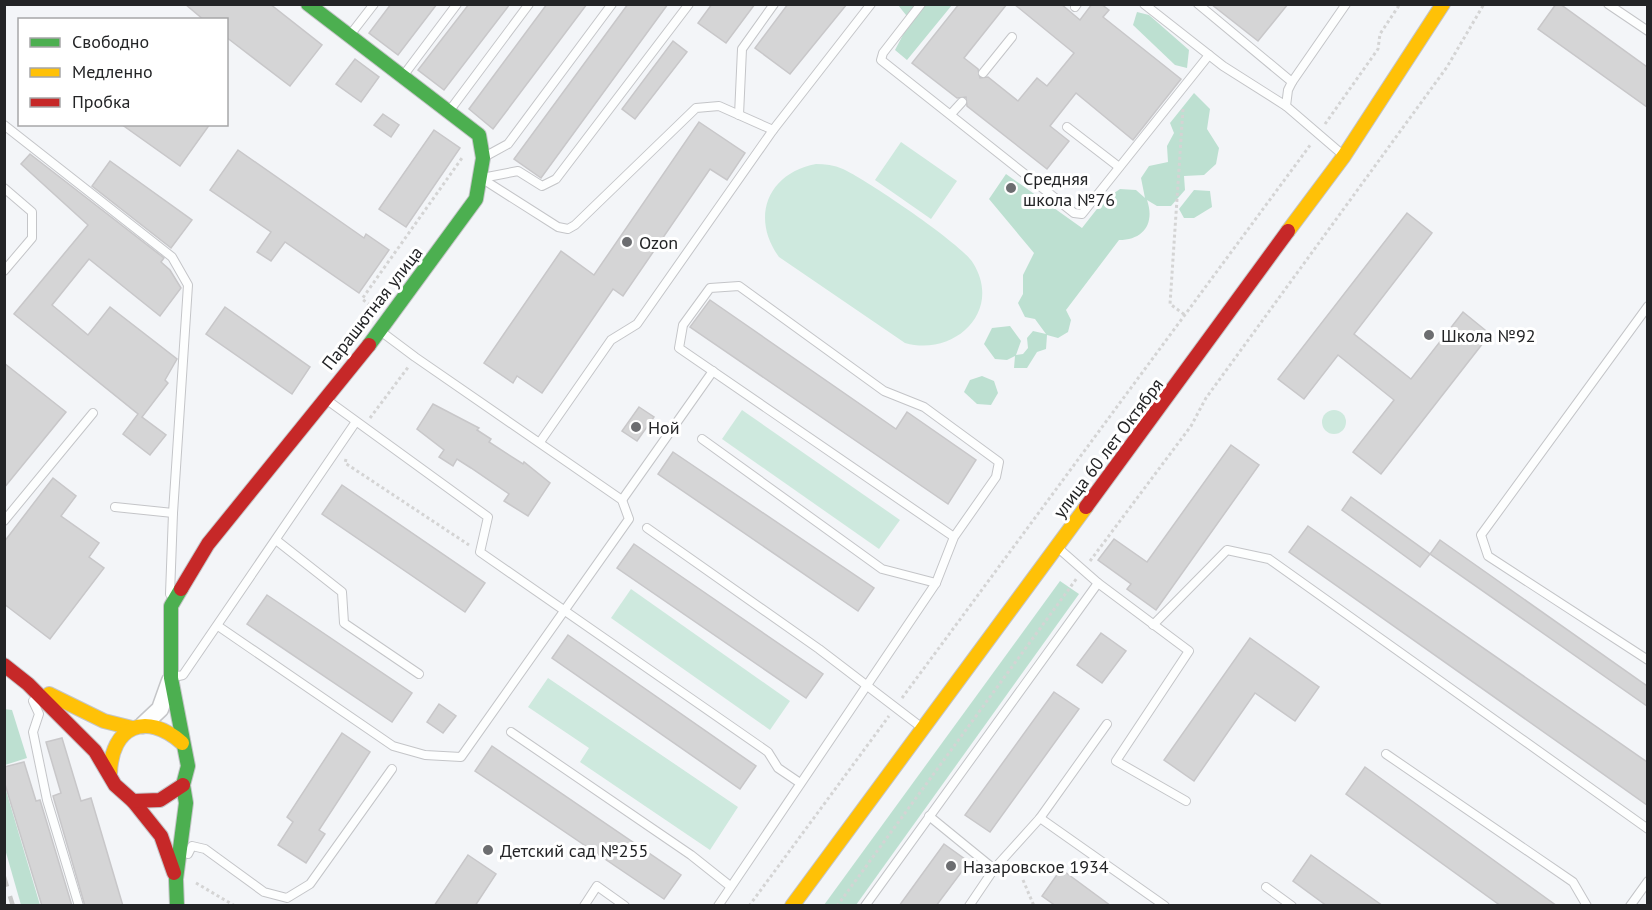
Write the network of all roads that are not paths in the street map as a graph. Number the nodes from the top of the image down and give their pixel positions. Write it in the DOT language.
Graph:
graph roads {
  1 [pos="308,4"];
  2 [pos="374,4"];
  3 [pos="457,4"];
  4 [pos="529,4"];
  5 [pos="612,4"];
  6 [pos="689,4"];
  7 [pos="774,4"];
  8 [pos="871,4"];
  9 [pos="921,4"];
  10 [pos="1144,4"];
  11 [pos="1198,4"];
  12 [pos="1346,4"];
  13 [pos="1443,4"];
  14 [pos="1608,4"];
  15 [pos="1647,32"];
  16 [pos="350,35"];
  17 [pos="1012,37"];
  18 [pos="1209,55"];
  19 [pos="983,74"];
  20 [pos="403,76"];
  21 [pos="1292,82"];
  22 [pos="962,102"];
  23 [pos="1286,106"];
  24 [pos="450,110"];
  25 [pos="951,114"];
  26 [pos="738,115"];
  27 [pos="4,125"];
  28 [pos="1067,127"];
  29 [pos="773,130"];
  30 [pos="1344,156"];
  31 [pos="483,158"];
  32 [pos="1119,167"];
  33 [pos="481,178"];
  34 [pos="4,188"];
  35 [pos="4,271"];
  36 [pos="1647,306"];
  37 [pos="380,330"];
  38 [pos="713,371"];
  39 [pos="324,398"];
  40 [pos="93,413"];
  41 [pos="359,425"];
  42 [pos="702,439"];
  43 [pos="540,442"];
  44 [pos="622,500"];
  45 [pos="115,507"];
  46 [pos="173,513"];
  47 [pos="4,522"];
  48 [pos="647,528"];
  49 [pos="954,537"];
  50 [pos="276,540"];
  51 [pos="1056,547"];
  52 [pos="936,583"];
  53 [pos="1098,583"];
  54 [pos="171,606"];
  55 [pos="563,611"];
  56 [pos="1153,625"];
  57 [pos="218,626"];
  58 [pos="1647,660"];
  59 [pos="4,665"];
  60 [pos="420,674"];
  61 [pos="171,678"];
  62 [pos="27,683"];
  63 [pos="868,688"];
  64 [pos="1107,724"];
  65 [pos="138,727"];
  66 [pos="923,729"];
  67 [pos="511,732"];
  68 [pos="182,743"];
  69 [pos="1386,754"];
  70 [pos="392,769"];
  71 [pos="110,774"];
  72 [pos="800,783"];
  73 [pos="183,785"];
  74 [pos="133,801"];
  75 [pos="1186,801"];
  76 [pos="929,816"];
  77 [pos="1040,818"];
  78 [pos="1647,829"];
  79 [pos="994,869"];
  80 [pos="183,879"];
  81 [pos="1647,881"];
  82 [pos="730,886"];
  83 [pos="1266,887"];
  84 [pos="79,906"];
  85 [pos="177,906"];
  86 [pos="584,906"];
  87 [pos="625,906"];
  88 [pos="718,906"];
  89 [pos="792,906"];
  90 [pos="865,906"];
  91 [pos="969,906"];
  92 [pos="1165,906"];
  93 [pos="1292,906"];
  94 [pos="1587,906"];
  95 [pos="1630,906"];
  1 -- 16 [label="main road, Парашютная улица"];
  2 -- 16 [label="lane"];
  3 -- 20 [label="lane"];
  4 -- 24 [label="lane"];
  5 -- 31 [label="lane"];
  6 -- 33 [label="lane"];
  7 -- 26 [label="lane"];
  8 -- 29 [label="lane"];
  9 -- 25 [label="lane"];
  10 -- 18 [label="lane"];
  11 -- 21 [label="lane"];
  12 -- 21 [label="lane"];
  13 -- 30 [label="main road, улица 60 лет Октября"];
  14 -- 15 [label="lane"];
  16 -- 20 [label="main road, Парашютная улица"];
  17 -- 19 [label="lane"];
  18 -- 23 [label="lane"];
  18 -- 32 [label="lane"];
  20 -- 24 [label="main road, Парашютная улица"];
  21 -- 23 [label="lane"];
  22 -- 25 [label="lane"];
  23 -- 30 [label="lane"];
  24 -- 31 [label="main road, Парашютная улица"];
  25 -- 32 [label="lane"];
  26 -- 29 [label="lane"];
  26 -- 33 [label="lane"];
  27 -- 46 [label="lane"];
  28 -- 32 [label="lane"];
  29 -- 43 [label="lane"];
  30 -- 51 [label="main road, улица 60 лет Октября"];
  31 -- 33 [label="main road, Парашютная улица"];
  33 -- 37 [label="main road, Парашютная улица"];
  34 -- 35 [label="lane"];
  36 -- 58 [label="lane"];
  37 -- 39 [label="main road, Парашютная улица"];
  37 -- 43 [label="lane"];
  38 -- 44 [label="lane"];
  38 -- 49 [label="lane"];
  38 -- 49 [label="lane"];
  39 -- 41 [label="lane"];
  39 -- 54 [label="main road, Парашютная улица"];
  40 -- 47 [label="lane"];
  41 -- 50 [label="lane"];
  41 -- 55 [label="lane"];
  42 -- 52 [label="lane"];
  43 -- 44 [label="lane"];
  44 -- 55 [label="lane"];
  45 -- 46 [label="lane"];
  46 -- 54 [label="lane"];
  48 -- 63 [label="lane"];
  49 -- 52 [label="lane"];
  50 -- 57 [label="lane"];
  50 -- 60 [label="lane"];
  51 -- 53 [label="lane"];
  51 -- 66 [label="main road, улица 60 лет Октября"];
  52 -- 63 [label="lane"];
  53 -- 56 [label="lane"];
  53 -- 76 [label="lane"];
  54 -- 61 [label="main road"];
  55 -- 57 [label="lane"];
  55 -- 72 [label="lane"];
  56 -- 75 [label="lane"];
  56 -- 78 [label="lane"];
  57 -- 61 [label="lane"];
  59 -- 62 [label="main road"];
  61 -- 65 [label="street"];
  61 -- 68 [label="main road"];
  62 -- 65 [label="main road"];
  62 -- 71 [label="main road"];
  62 -- 84 [label="lane"];
  63 -- 66 [label="lane"];
  63 -- 72 [label="lane"];
  64 -- 77 [label="lane"];
  65 -- 68 [label="main road"];
  65 -- 71 [label="main road"];
  66 -- 89 [label="main road, улица 60 лет Октября"];
  67 -- 82 [label="lane"];
  68 -- 73 [label="main road"];
  69 -- 94 [label="lane"];
  70 -- 80 [label="lane"];
  71 -- 74 [label="main road"];
  72 -- 82 [label="lane"];
  73 -- 74 [label="main road"];
  73 -- 80 [label="main road"];
  74 -- 80 [label="main road"];
  76 -- 79 [label="lane"];
  76 -- 90 [label="lane"];
  77 -- 79 [label="lane"];
  77 -- 92 [label="lane"];
  79 -- 91 [label="lane"];
  80 -- 85 [label="main road"];
  81 -- 95 [label="lane"];
  82 -- 88 [label="lane"];
  83 -- 93 [label="lane"];
  86 -- 87 [label="lane"];
}
